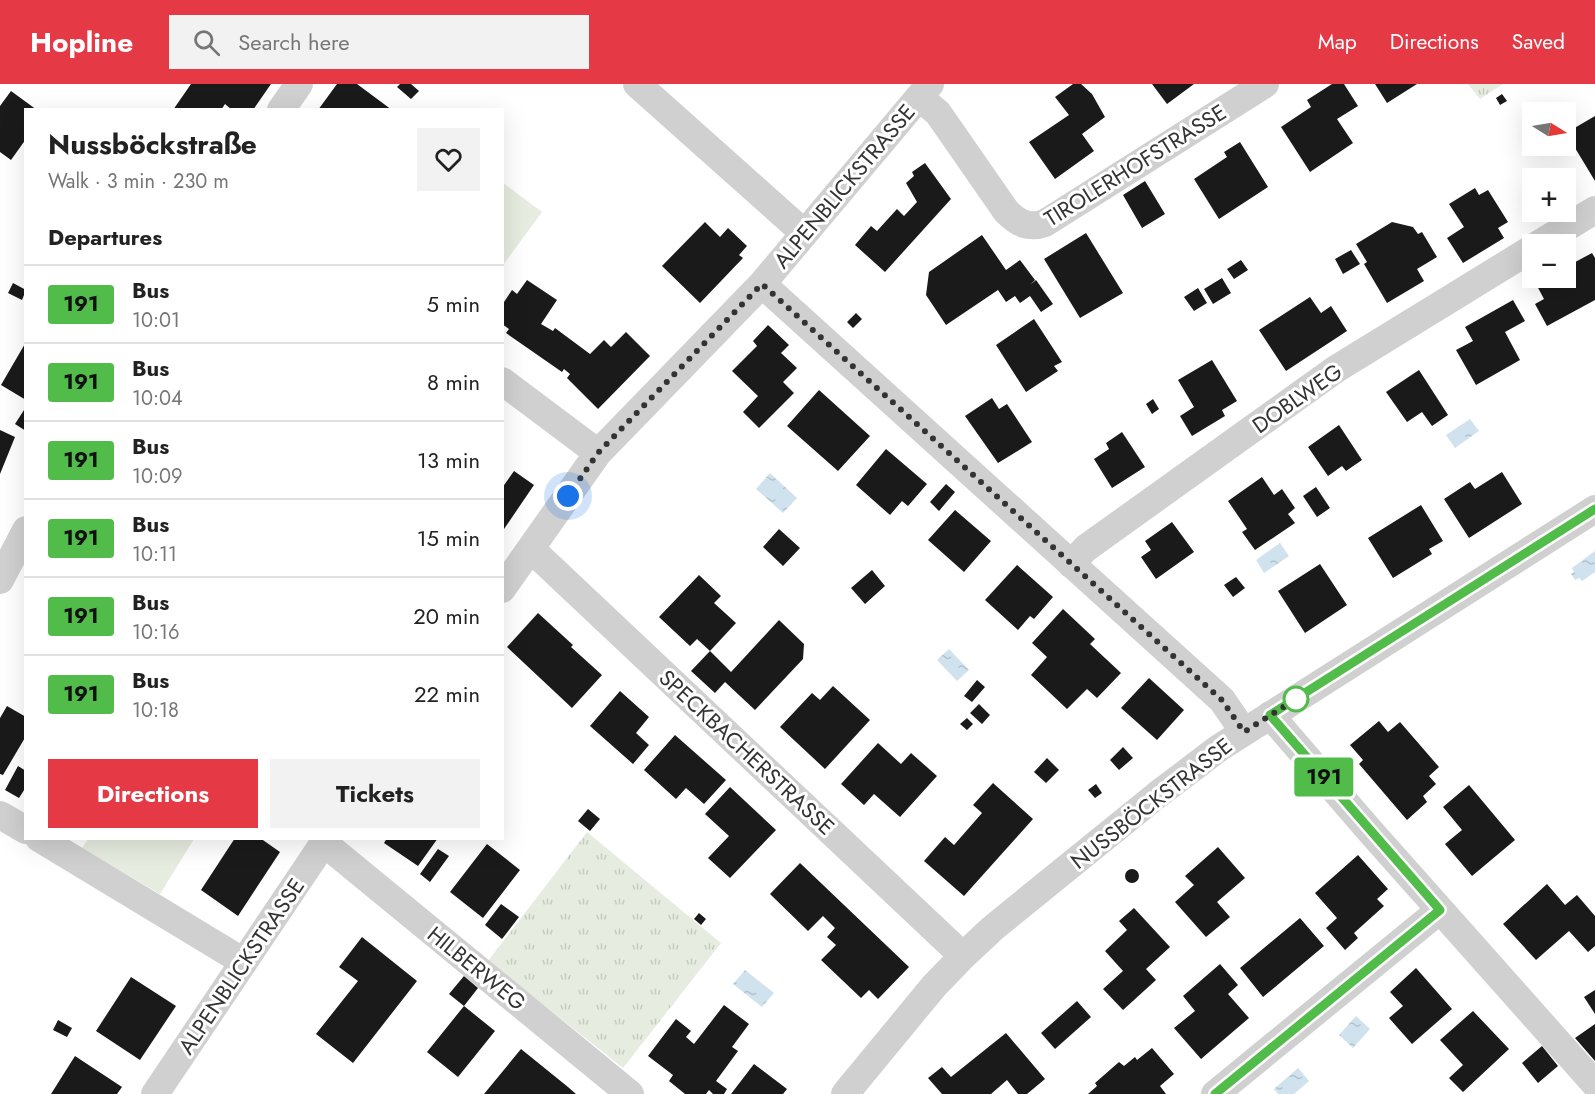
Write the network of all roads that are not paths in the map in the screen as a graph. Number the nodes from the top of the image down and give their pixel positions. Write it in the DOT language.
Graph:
graph roads {
  1 [pos="299,84"];
  2 [pos="637,84"];
  3 [pos="1265,84"];
  4 [pos="924,90"];
  5 [pos="282,108"];
  6 [pos="1595,210"];
  7 [pos="804,233"];
  8 [pos="1555,234"];
  9 [pos="1522,255"];
  10 [pos="762,284"];
  11 [pos="504,382"];
  12 [pos="598,453"];
  13 [pos="1595,508"];
  14 [pos="24,534"];
  15 [pos="531,549"];
  16 [pos="1071,564"];
  17 [pos="0,580"];
  18 [pos="504,586"];
  19 [pos="1270,715"];
  20 [pos="1244,732"];
  21 [pos="0,815"];
  22 [pos="24,829"];
  23 [pos="42,840"];
  24 [pos="325,841"];
  25 [pos="1440,910"];
  26 [pos="963,956"];
  27 [pos="244,962"];
  28 [pos="1595,1084"];
  29 [pos="155,1094"];
  30 [pos="630,1094"];
  31 [pos="844,1094"];
  32 [pos="1215,1094"];
  1 -- 5 [label="street"];
  2 -- 7 [label="street"];
  3 -- 4 [label="street, TIROLERHOFSTRASSE"];
  4 -- 7 [label="street, ALPENBLICKSTRASSE"];
  6 -- 8 [label="street"];
  7 -- 10 [label="street, ALPENBLICKSTRASSE"];
  9 -- 16 [label="street, DOBLWEG"];
  10 -- 12 [label="street, ALPENBLICKSTRASSE"];
  10 -- 16 [label="street"];
  11 -- 12 [label="street"];
  12 -- 15 [label="street, ALPENBLICKSTRASSE"];
  13 -- 19 [label="street, NUSSBÖCKSTRASSE"];
  14 -- 17 [label="street"];
  15 -- 18 [label="street, ALPENBLICKSTRASSE"];
  15 -- 26 [label="street, SPECKBACHERSTRASSE"];
  16 -- 20 [label="street"];
  19 -- 20 [label="street, NUSSBÖCKSTRASSE"];
  19 -- 25 [label="street"];
  20 -- 26 [label="street, NUSSBÖCKSTRASSE"];
  21 -- 22 [label="street"];
  23 -- 27 [label="street"];
  24 -- 27 [label="street, ALPENBLICKSTRASSE"];
  24 -- 30 [label="street, HILBERWEG"];
  25 -- 28 [label="street"];
  25 -- 32 [label="street"];
  26 -- 31 [label="street, NUSSBÖCKSTRASSE"];
  27 -- 29 [label="street, ALPENBLICKSTRASSE"];
}
